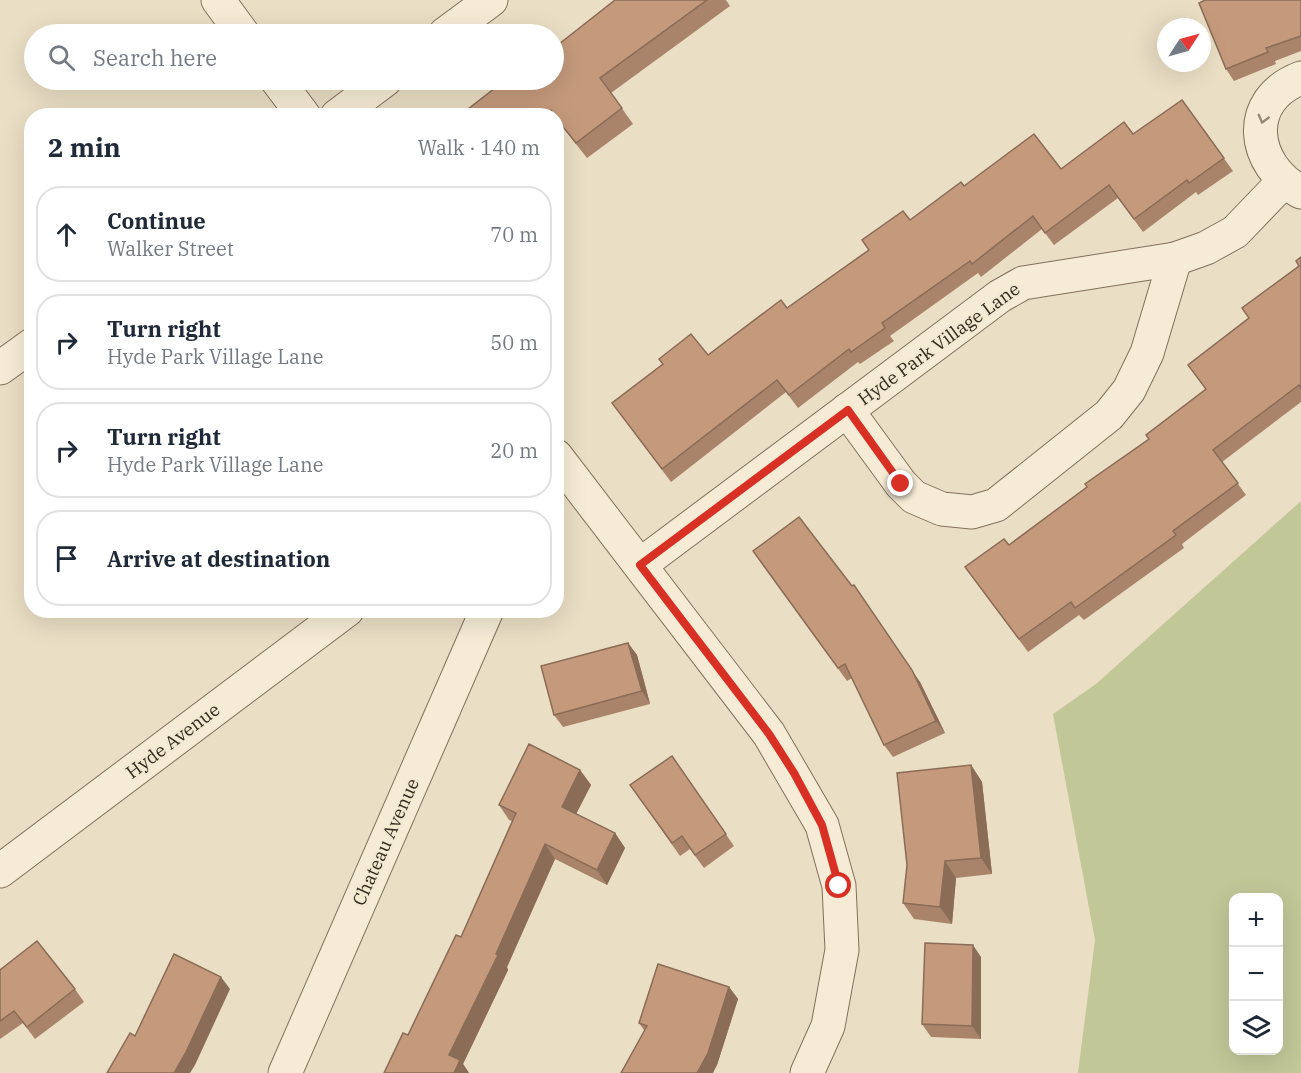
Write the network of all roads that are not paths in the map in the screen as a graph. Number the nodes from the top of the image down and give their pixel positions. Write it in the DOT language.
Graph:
graph roads {
  1 [pos="218,0"];
  2 [pos="491,0"];
  3 [pos="236,24"];
  4 [pos="459,24"];
  5 [pos="1301,78"];
  6 [pos="284,90"];
  7 [pos="372,90"];
  8 [pos="298,108"];
  9 [pos="348,108"];
  10 [pos="1292,187"];
  11 [pos="1175,259"];
  12 [pos="24,351"];
  13 [pos="0,368"];
  14 [pos="848,410"];
  15 [pos="564,466"];
  16 [pos="640,565"];
  17 [pos="336,618"];
  18 [pos="484,618"];
  19 [pos="0,871"];
  20 [pos="285,1073"];
  21 [pos="807,1073"];
  1 -- 3 [label="street"];
  2 -- 4 [label="street"];
  5 -- 10 [label="street, one-way"];
  6 -- 8 [label="street"];
  7 -- 9 [label="street"];
  10 -- 11 [label="street, Hyde Park Village Lane"];
  11 -- 14 [label="street, Hyde Park Village Lane"];
  11 -- 14 [label="street, Hyde Park Village Lane"];
  12 -- 13 [label="street"];
  14 -- 16 [label="street, Hyde Park Village Lane"];
  15 -- 16 [label="street"];
  16 -- 21 [label="street"];
  17 -- 19 [label="street, Hyde Avenue"];
  18 -- 20 [label="street, Chateau Avenue"];
}
